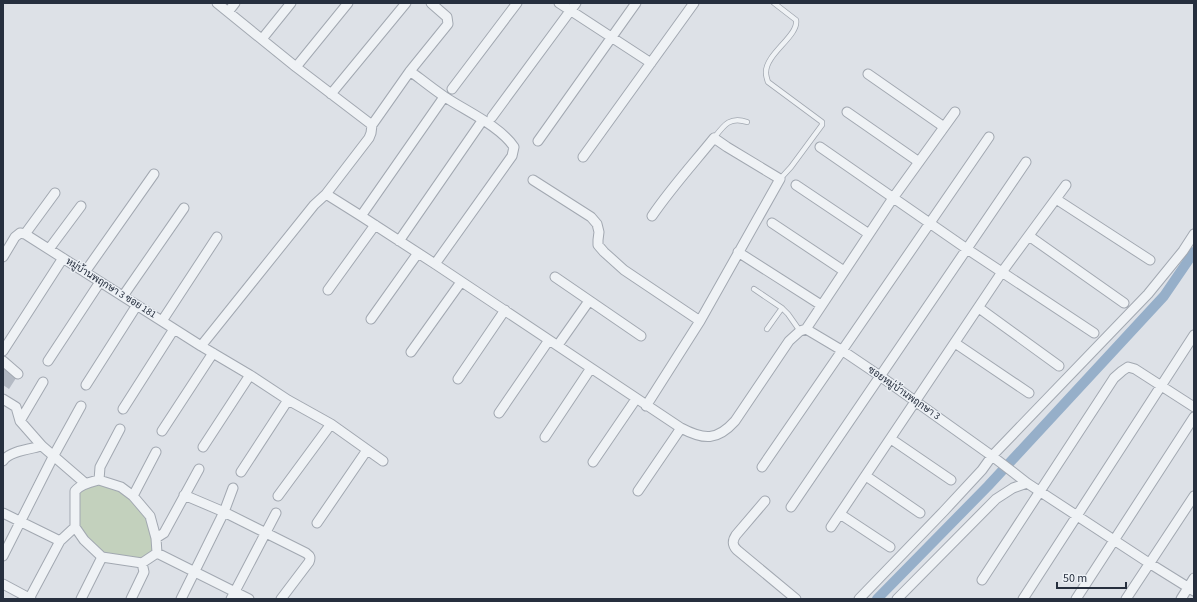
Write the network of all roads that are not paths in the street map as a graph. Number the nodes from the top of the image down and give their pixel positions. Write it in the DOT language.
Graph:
graph roads {
  1 [pos="217,3"];
  2 [pos="235,3"];
  3 [pos="291,3"];
  4 [pos="348,3"];
  5 [pos="406,3"];
  6 [pos="431,3"];
  7 [pos="517,3"];
  8 [pos="559,3"];
  9 [pos="636,3"];
  10 [pos="694,3"];
  11 [pos="774,3"];
  12 [pos="573,7"];
  13 [pos="228,12"];
  14 [pos="611,37"];
  15 [pos="262,39"];
  16 [pos="651,63"];
  17 [pos="296,67"];
  18 [pos="410,71"];
  19 [pos="868,74"];
  20 [pos="452,89"];
  21 [pos="331,94"];
  22 [pos="444,97"];
  23 [pos="847,112"];
  24 [pos="955,112"];
  25 [pos="492,117"];
  26 [pos="482,121"];
  27 [pos="747,122"];
  28 [pos="372,125"];
  29 [pos="944,127"];
  30 [pos="989,137"];
  31 [pos="714,138"];
  32 [pos="538,141"];
  33 [pos="820,147"];
  34 [pos="583,157"];
  35 [pos="919,162"];
  36 [pos="1026,162"];
  37 [pos="154,174"];
  38 [pos="780,179"];
  39 [pos="533,180"];
  40 [pos="796,185"];
  41 [pos="1066,185"];
  42 [pos="55,193"];
  43 [pos="326,194"];
  44 [pos="893,198"];
  45 [pos="1056,199"];
  46 [pos="82,206"];
  47 [pos="184,208"];
  48 [pos="361,216"];
  49 [pos="652,216"];
  50 [pos="772,223"];
  51 [pos="930,223"];
  52 [pos="375,225"];
  53 [pos="23,233"];
  54 [pos="869,234"];
  55 [pos="1194,234"];
  56 [pos="1029,236"];
  57 [pos="217,237"];
  58 [pos="399,241"];
  59 [pos="49,249"];
  60 [pos="967,249"];
  61 [pos="738,252"];
  62 [pos="418,253"];
  63 [pos="3,257"];
  64 [pos="63,258"];
  65 [pos="1150,260"];
  66 [pos="435,264"];
  67 [pos="844,271"];
  68 [pos="85,272"];
  69 [pos="1002,272"];
  70 [pos="555,277"];
  71 [pos="100,282"];
  72 [pos="461,282"];
  73 [pos="754,289"];
  74 [pos="328,290"];
  75 [pos="123,296"];
  76 [pos="589,300"];
  77 [pos="1124,303"];
  78 [pos="138,305"];
  79 [pos="821,305"];
  80 [pos="782,308"];
  81 [pos="979,308"];
  82 [pos="505,310"];
  83 [pos="371,319"];
  84 [pos="162,321"];
  85 [pos="700,321"];
  86 [pos="174,329"];
  87 [pos="767,329"];
  88 [pos="803,330"];
  89 [pos="1094,333"];
  90 [pos="1194,334"];
  91 [pos="641,336"];
  92 [pos="549,340"];
  93 [pos="955,343"];
  94 [pos="558,345"];
  95 [pos="201,346"];
  96 [pos="3,351"];
  97 [pos="842,351"];
  98 [pos="411,352"];
  99 [pos="213,353"];
  100 [pos="3,361"];
  101 [pos="48,361"];
  102 [pos="1059,366"];
  103 [pos="591,368"];
  104 [pos="18,374"];
  105 [pos="250,375"];
  106 [pos="880,376"];
  107 [pos="458,379"];
  108 [pos="42,382"];
  109 [pos="86,385"];
  110 [pos="1161,386"];
  111 [pos="1029,393"];
  112 [pos="3,399"];
  113 [pos="636,399"];
  114 [pos="288,400"];
  115 [pos="916,402"];
  116 [pos="81,406"];
  117 [pos="646,406"];
  118 [pos="1194,407"];
  119 [pos="123,409"];
  120 [pos="499,413"];
  121 [pos="1194,417"];
  122 [pos="20,421"];
  123 [pos="331,424"];
  124 [pos="681,428"];
  125 [pos="120,429"];
  126 [pos="162,431"];
  127 [pos="545,437"];
  128 [pos="891,439"];
  129 [pos="42,446"];
  130 [pos="203,447"];
  131 [pos="367,450"];
  132 [pos="156,452"];
  133 [pos="54,455"];
  134 [pos="995,458"];
  135 [pos="3,461"];
  136 [pos="383,461"];
  137 [pos="593,462"];
  138 [pos="762,467"];
  139 [pos="199,469"];
  140 [pos="241,472"];
  141 [pos="866,476"];
  142 [pos="99,480"];
  143 [pos="951,480"];
  144 [pos="1027,482"];
  145 [pos="86,484"];
  146 [pos="233,488"];
  147 [pos="638,491"];
  148 [pos="1040,491"];
  149 [pos="184,495"];
  150 [pos="133,496"];
  151 [pos="278,496"];
  152 [pos="1194,496"];
  153 [pos="765,501"];
  154 [pos="791,507"];
  155 [pos="224,512"];
  156 [pos="276,512"];
  157 [pos="3,513"];
  158 [pos="920,513"];
  159 [pos="840,514"];
  160 [pos="1077,515"];
  161 [pos="21,521"];
  162 [pos="317,523"];
  163 [pos="75,527"];
  164 [pos="831,527"];
  165 [pos="266,532"];
  166 [pos="156,538"];
  167 [pos="1114,539"];
  168 [pos="60,541"];
  169 [pos="890,547"];
  170 [pos="157,553"];
  171 [pos="3,556"];
  172 [pos="102,557"];
  173 [pos="142,563"];
  174 [pos="1149,563"];
  175 [pos="195,572"];
  176 [pos="1194,578"];
  177 [pos="982,580"];
  178 [pos="3,584"];
  179 [pos="1191,589"];
  180 [pos="233,596"];
  181 [pos="30,599"];
  182 [pos="80,599"];
  183 [pos="131,599"];
  184 [pos="181,599"];
  185 [pos="249,599"];
  186 [pos="281,599"];
  187 [pos="796,599"];
  188 [pos="859,599"];
  189 [pos="897,599"];
  190 [pos="1023,599"];
  191 [pos="1076,599"];
  192 [pos="1126,599"];
  193 [pos="1181,599"];
  1 -- 13 [label="street"];
  2 -- 13 [label="street"];
  3 -- 15 [label="street"];
  4 -- 17 [label="street"];
  5 -- 21 [label="street"];
  6 -- 18 [label="street"];
  7 -- 20 [label="street"];
  8 -- 12 [label="street"];
  9 -- 14 [label="street"];
  10 -- 16 [label="street"];
  11 -- 38 [label="lane"];
  12 -- 14 [label="street"];
  12 -- 25 [label="street"];
  13 -- 15 [label="street"];
  14 -- 16 [label="street"];
  14 -- 32 [label="street"];
  15 -- 17 [label="street"];
  16 -- 34 [label="street"];
  17 -- 21 [label="street"];
  18 -- 22 [label="street"];
  18 -- 28 [label="street"];
  19 -- 29 [label="street"];
  21 -- 28 [label="street"];
  22 -- 26 [label="street"];
  22 -- 48 [label="street"];
  23 -- 35 [label="street"];
  24 -- 29 [label="street"];
  26 -- 58 [label="street"];
  26 -- 66 [label="street"];
  27 -- 31 [label="lane"];
  28 -- 43 [label="street"];
  29 -- 35 [label="street"];
  30 -- 51 [label="street"];
  31 -- 38 [label="street"];
  31 -- 49 [label="street"];
  33 -- 44 [label="street"];
  35 -- 44 [label="street"];
  36 -- 60 [label="street"];
  37 -- 68 [label="street"];
  38 -- 61 [label="street"];
  39 -- 85 [label="street"];
  40 -- 54 [label="street"];
  41 -- 45 [label="street"];
  42 -- 53 [label="street"];
  43 -- 48 [label="street"];
  43 -- 95 [label="street"];
  44 -- 51 [label="street"];
  44 -- 54 [label="street"];
  45 -- 56 [label="street"];
  45 -- 65 [label="street"];
  46 -- 59 [label="street"];
  47 -- 75 [label="street"];
  48 -- 52 [label="street"];
  50 -- 67 [label="street"];
  51 -- 60 [label="street"];
  51 -- 97 [label="street"];
  52 -- 58 [label="street"];
  52 -- 74 [label="street"];
  53 -- 59 [label="street, หมู่บ้านพฤกษา 3 ซอย 181"];
  53 -- 63 [label="street"];
  54 -- 67 [label="street"];
  55 -- 134 [label="street"];
  56 -- 69 [label="street"];
  56 -- 77 [label="street"];
  57 -- 84 [label="street"];
  58 -- 62 [label="street"];
  59 -- 64 [label="street, หมู่บ้านพฤกษา 3 ซอย 181"];
  60 -- 69 [label="street"];
  60 -- 106 [label="street"];
  61 -- 79 [label="street"];
  61 -- 85 [label="street"];
  62 -- 66 [label="street"];
  62 -- 83 [label="street"];
  64 -- 68 [label="street, หมู่บ้านพฤกษา 3 ซอย 181"];
  64 -- 96 [label="street"];
  66 -- 72 [label="street"];
  67 -- 79 [label="street"];
  68 -- 71 [label="street, หมู่บ้านพฤกษา 3 ซอย 181"];
  69 -- 81 [label="street"];
  69 -- 89 [label="street"];
  70 -- 76 [label="street"];
  71 -- 75 [label="street, หมู่บ้านพฤกษา 3 ซอย 181"];
  71 -- 101 [label="street"];
  72 -- 82 [label="street"];
  72 -- 98 [label="street"];
  73 -- 80 [label="lane"];
  75 -- 78 [label="street, หมู่บ้านพฤกษา 3 ซอย 181"];
  76 -- 91 [label="street"];
  76 -- 94 [label="street"];
  78 -- 84 [label="street, หมู่บ้านพฤกษา 3 ซอย 181"];
  78 -- 109 [label="street"];
  79 -- 88 [label="street"];
  80 -- 87 [label="lane"];
  80 -- 88 [label="lane"];
  81 -- 93 [label="street"];
  81 -- 102 [label="street"];
  82 -- 92 [label="street"];
  82 -- 107 [label="street"];
  84 -- 86 [label="street, หมู่บ้านพฤกษา 3 ซอย 181"];
  85 -- 117 [label="street"];
  86 -- 95 [label="street, หมู่บ้านพฤกษา 3 ซอย 181"];
  86 -- 119 [label="street"];
  88 -- 97 [label="street, ซอยหมู่บ้านพฤกษา 3"];
  88 -- 124 [label="street"];
  90 -- 110 [label="street"];
  92 -- 94 [label="street"];
  92 -- 120 [label="street"];
  93 -- 111 [label="street"];
  93 -- 115 [label="street"];
  94 -- 103 [label="street"];
  95 -- 99 [label="street, หมู่บ้านพฤกษา 3 ซอย 181"];
  97 -- 106 [label="street, ซอยหมู่บ้านพฤกษา 3"];
  97 -- 138 [label="street"];
  99 -- 105 [label="street, หมู่บ้านพฤกษา 3 ซอย 181"];
  99 -- 126 [label="street"];
  100 -- 104 [label="street"];
  103 -- 113 [label="street"];
  103 -- 127 [label="street"];
  105 -- 114 [label="street, หมู่บ้านพฤกษา 3 ซอย 181"];
  105 -- 130 [label="street"];
  106 -- 115 [label="street, ซอยหมู่บ้านพฤกษา 3"];
  106 -- 154 [label="street"];
  108 -- 122 [label="street"];
  110 -- 118 [label="street"];
  110 -- 148 [label="street"];
  110 -- 160 [label="street"];
  112 -- 122 [label="street"];
  113 -- 117 [label="street"];
  113 -- 137 [label="street"];
  114 -- 123 [label="street, หมู่บ้านพฤกษา 3 ซอย 181"];
  114 -- 140 [label="street"];
  115 -- 128 [label="street"];
  115 -- 134 [label="street, ซอยหมู่บ้านพฤกษา 3"];
  116 -- 133 [label="street"];
  117 -- 124 [label="street"];
  121 -- 167 [label="street"];
  122 -- 129 [label="street"];
  123 -- 131 [label="street, หมู่บ้านพฤกษา 3 ซอย 181"];
  123 -- 151 [label="street"];
  124 -- 147 [label="street"];
  125 -- 142 [label="street"];
  128 -- 141 [label="street"];
  128 -- 143 [label="street"];
  129 -- 133 [label="street"];
  129 -- 135 [label="street"];
  131 -- 136 [label="street, หมู่บ้านพฤกษา 3 ซอย 181"];
  131 -- 162 [label="street"];
  132 -- 150 [label="street"];
  133 -- 145 [label="street"];
  133 -- 161 [label="street"];
  134 -- 144 [label="street, ซอยหมู่บ้านพฤกษา 3"];
  134 -- 188 [label="street"];
  139 -- 149 [label="street"];
  141 -- 158 [label="street"];
  141 -- 159 [label="street"];
  142 -- 145 [label="street"];
  142 -- 150 [label="street"];
  144 -- 148 [label="street, ซอยหมู่บ้านพฤกษา 3"];
  144 -- 189 [label="street"];
  145 -- 163 [label="street"];
  146 -- 155 [label="street"];
  148 -- 160 [label="street, ซอยหมู่บ้านพฤกษา 3"];
  148 -- 177 [label="street"];
  149 -- 155 [label="street"];
  149 -- 166 [label="street"];
  150 -- 166 [label="street"];
  152 -- 174 [label="street"];
  153 -- 187 [label="street"];
  155 -- 165 [label="street"];
  155 -- 175 [label="street"];
  156 -- 165 [label="street"];
  157 -- 161 [label="street"];
  159 -- 164 [label="street"];
  159 -- 169 [label="street"];
  160 -- 167 [label="street, ซอยหมู่บ้านพฤกษา 3"];
  160 -- 190 [label="street"];
  161 -- 168 [label="street"];
  161 -- 171 [label="street"];
  163 -- 168 [label="street"];
  163 -- 172 [label="street"];
  165 -- 180 [label="street"];
  165 -- 186 [label="street"];
  166 -- 170 [label="street"];
  167 -- 174 [label="street, ซอยหมู่บ้านพฤกษา 3"];
  167 -- 191 [label="street"];
  168 -- 181 [label="street"];
  170 -- 173 [label="street"];
  170 -- 175 [label="street"];
  172 -- 173 [label="street"];
  172 -- 182 [label="street"];
  173 -- 183 [label="street"];
  174 -- 179 [label="street, ซอยหมู่บ้านพฤกษา 3"];
  174 -- 192 [label="street"];
  175 -- 180 [label="street"];
  175 -- 184 [label="street"];
  176 -- 179 [label="street"];
  178 -- 181 [label="street"];
  179 -- 193 [label="street"];
  180 -- 185 [label="street"];
}
